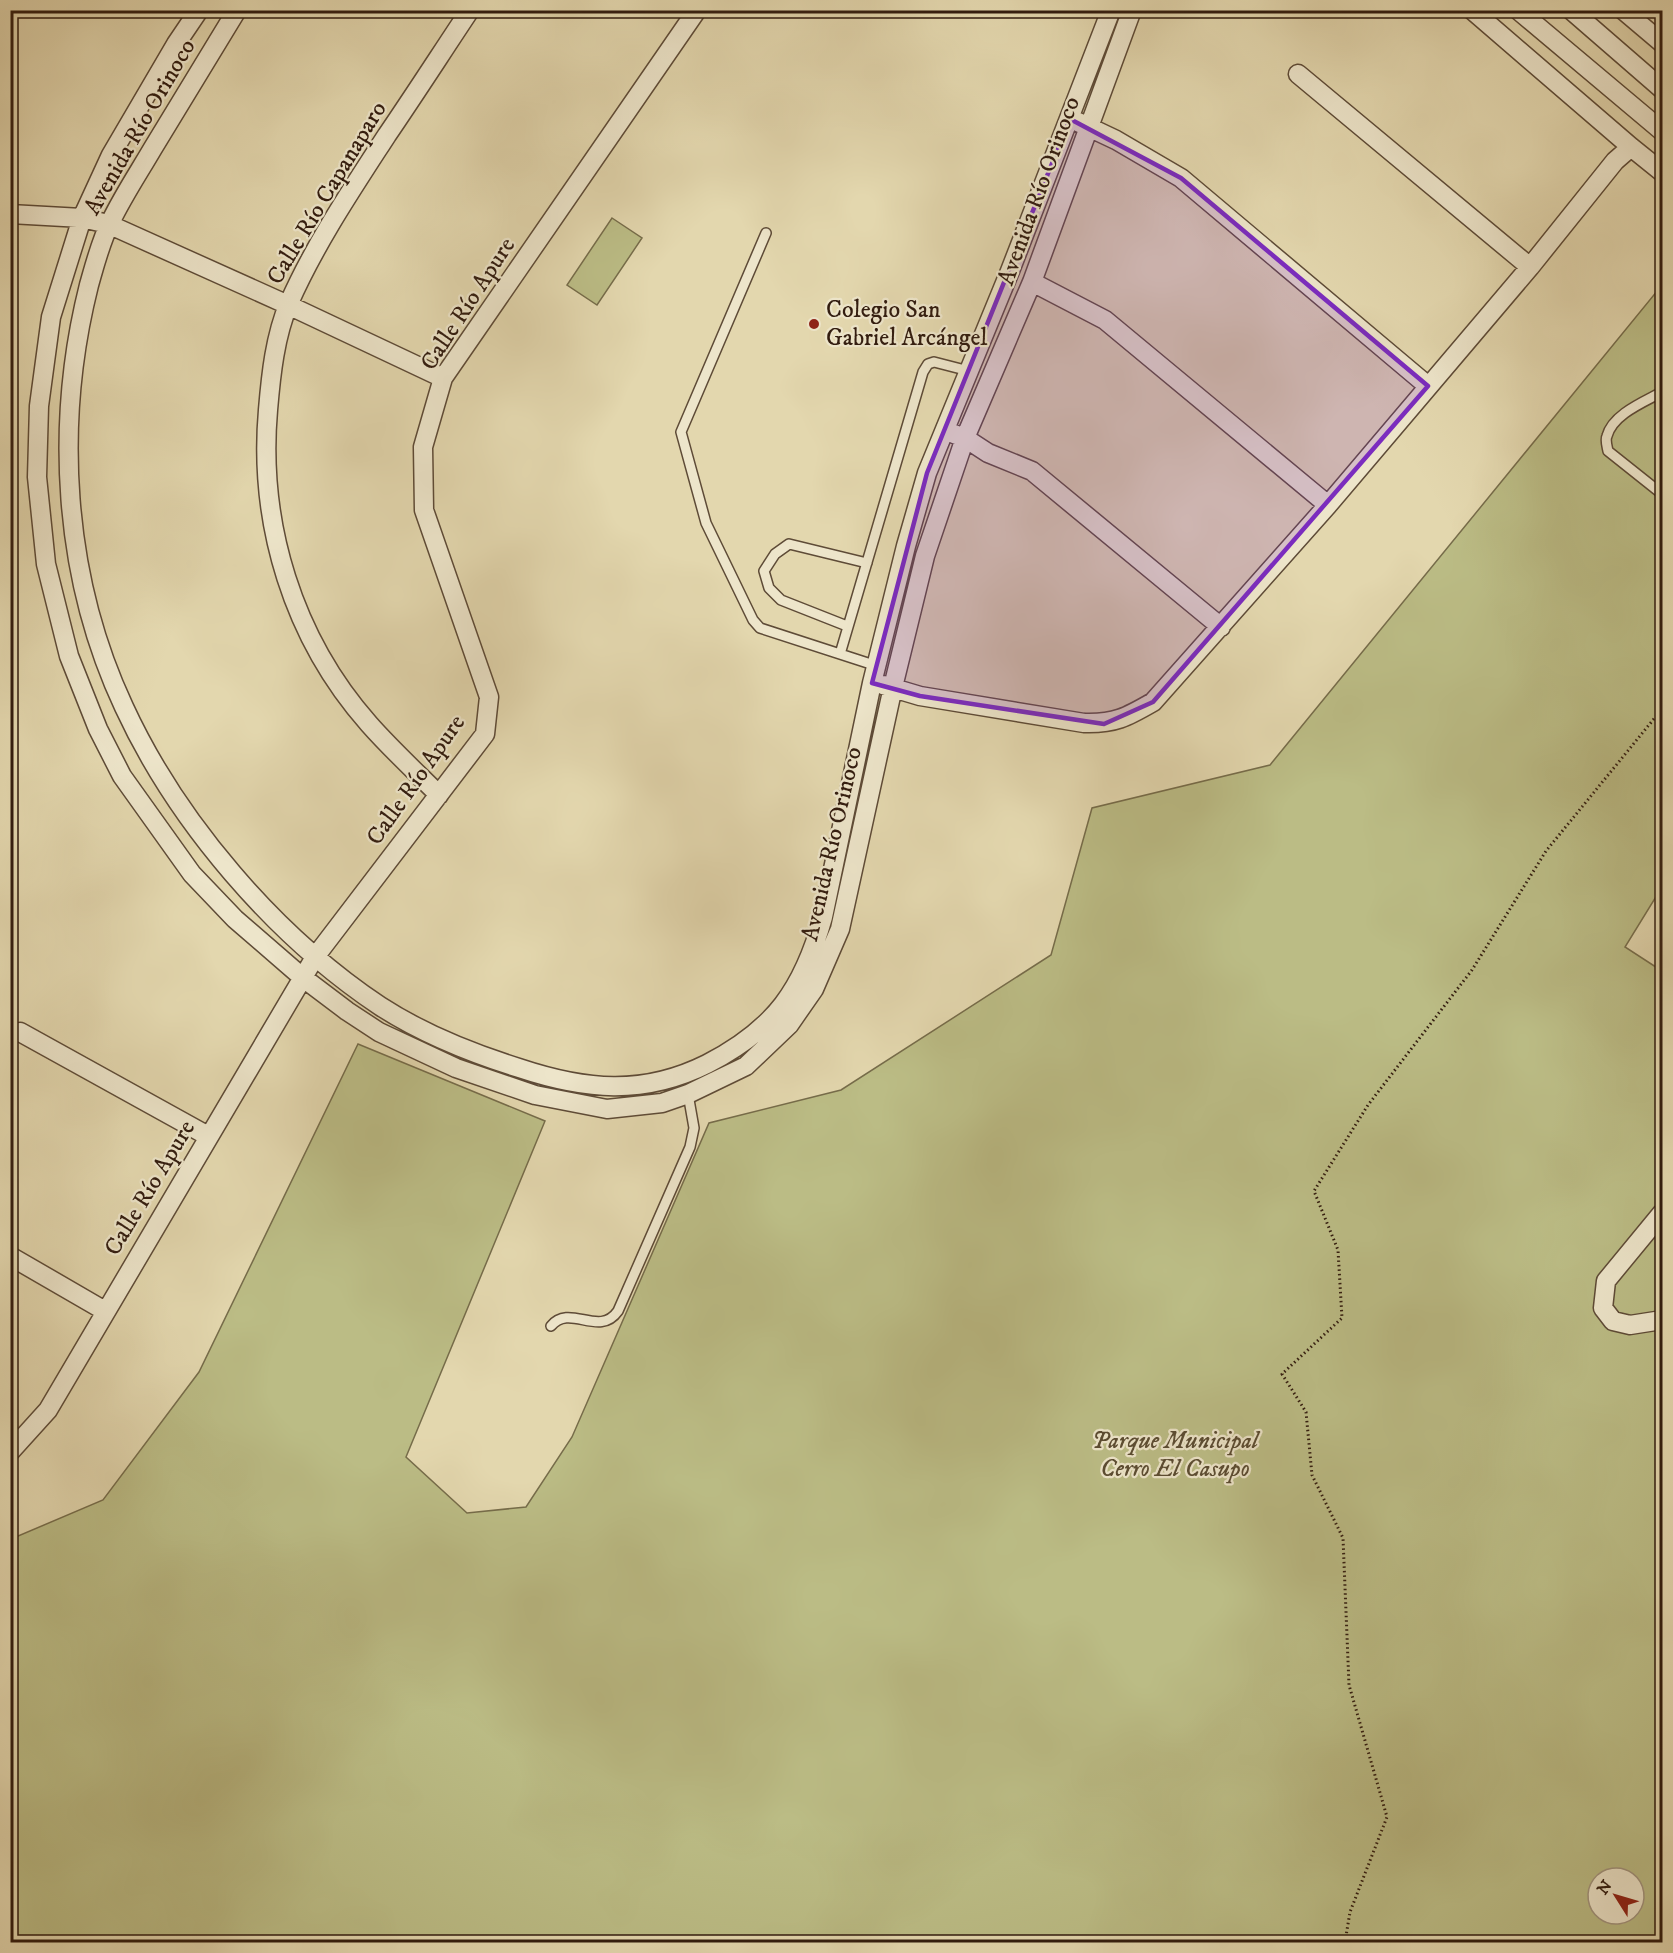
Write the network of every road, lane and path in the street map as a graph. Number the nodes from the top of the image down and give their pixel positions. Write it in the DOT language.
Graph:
graph roads {
  1 [pos="199,10"];
  2 [pos="237,10"];
  3 [pos="470,10"];
  4 [pos="697,10"];
  5 [pos="1111,10"];
  6 [pos="1132,10"];
  7 [pos="1472,10"];
  8 [pos="1518,10"];
  9 [pos="1571,10"];
  10 [pos="1623,10"];
  11 [pos="1662,43"];
  12 [pos="1298,74"];
  13 [pos="1662,88"];
  14 [pos="1070,119"];
  15 [pos="1089,126"];
  16 [pos="1662,131"];
  17 [pos="1631,147"];
  18 [pos="1662,172"];
  19 [pos="10,214"];
  20 [pos="81,218"];
  21 [pos="108,224"];
  22 [pos="766,234"];
  23 [pos="1530,267"];
  24 [pos="1032,282"];
  25 [pos="288,305"];
  26 [pos="969,371"];
  27 [pos="443,378"];
  28 [pos="1428,386"];
  29 [pos="1662,392"];
  30 [pos="944,431"];
  31 [pos="965,438"];
  32 [pos="1662,494"];
  33 [pos="1328,505"];
  34 [pos="867,563"];
  35 [pos="847,626"];
  36 [pos="1221,627"];
  37 [pos="840,654"];
  38 [pos="874,674"];
  39 [pos="893,687"];
  40 [pos="1662,708"];
  41 [pos="439,795"];
  42 [pos="823,950"];
  43 [pos="315,957"];
  44 [pos="302,977"];
  45 [pos="20,1032"];
  46 [pos="582,1084"];
  47 [pos="688,1094"];
  48 [pos="578,1105"];
  49 [pos="208,1136"];
  50 [pos="1662,1213"];
  51 [pos="10,1256"];
  52 [pos="105,1311"];
  53 [pos="1662,1320"];
  54 [pos="551,1326"];
  55 [pos="10,1452"];
  56 [pos="1345,1942"];
  1 -- 20 [label="street, Avenida Río Orinoco"];
  2 -- 21 [label="street, Avenida Río Orinoco"];
  3 -- 25 [label="street, Calle Río Capanaparo"];
  4 -- 27 [label="street, Calle Río Apure"];
  5 -- 14 [label="street, Avenida Río Orinoco"];
  6 -- 15 [label="street, Avenida Río Orinoco"];
  7 -- 17 [label="street"];
  8 -- 16 [label="street"];
  9 -- 13 [label="street"];
  10 -- 11 [label="street"];
  12 -- 23 [label="street"];
  14 -- 15 [label="street"];
  14 -- 26 [label="street, Avenida Río Orinoco"];
  15 -- 24 [label="street, Avenida Río Orinoco"];
  15 -- 28 [label="street"];
  17 -- 18 [label="street"];
  17 -- 23 [label="street"];
  19 -- 20 [label="street"];
  20 -- 21 [label="street"];
  20 -- 44 [label="street, Avenida Río Orinoco"];
  21 -- 25 [label="street"];
  21 -- 43 [label="street, Avenida Río Orinoco"];
  22 -- 37 [label="lane"];
  23 -- 28 [label="street"];
  24 -- 31 [label="street, Avenida Río Orinoco"];
  24 -- 33 [label="street"];
  25 -- 27 [label="street"];
  25 -- 41 [label="street, Calle Río Capanaparo"];
  26 -- 30 [label="street, Avenida Río Orinoco"];
  26 -- 34 [label="lane"];
  27 -- 41 [label="street, Calle Río Apure"];
  28 -- 33 [label="street"];
  29 -- 32 [label="lane"];
  30 -- 31 [label="street"];
  30 -- 38 [label="street, Avenida Río Orinoco"];
  31 -- 36 [label="street"];
  31 -- 39 [label="street, Avenida Río Orinoco"];
  33 -- 36 [label="street"];
  34 -- 35 [label="lane"];
  34 -- 35 [label="lane"];
  35 -- 37 [label="lane"];
  36 -- 39 [label="street"];
  37 -- 38 [label="lane"];
  38 -- 39 [label="street"];
  38 -- 42 [label="street, Avenida Río Orinoco"];
  39 -- 42 [label="street, Avenida Río Orinoco"];
  40 -- 56 [label="path"];
  41 -- 43 [label="street, Calle Río Apure"];
  42 -- 46 [label="street, Avenida Río Orinoco"];
  42 -- 47 [label="street, Avenida Río Orinoco"];
  43 -- 44 [label="street, Calle Río Apure"];
  43 -- 46 [label="street, Avenida Río Orinoco"];
  44 -- 48 [label="street, Avenida Río Orinoco"];
  44 -- 49 [label="street, Calle Río Apure"];
  45 -- 49 [label="street"];
  46 -- 48 [label="street"];
  47 -- 48 [label="street, Avenida Río Orinoco"];
  47 -- 54 [label="lane"];
  49 -- 52 [label="street, Calle Río Apure"];
  50 -- 53 [label="street"];
  51 -- 52 [label="street"];
  52 -- 55 [label="street, Calle Río Apure"];
}
